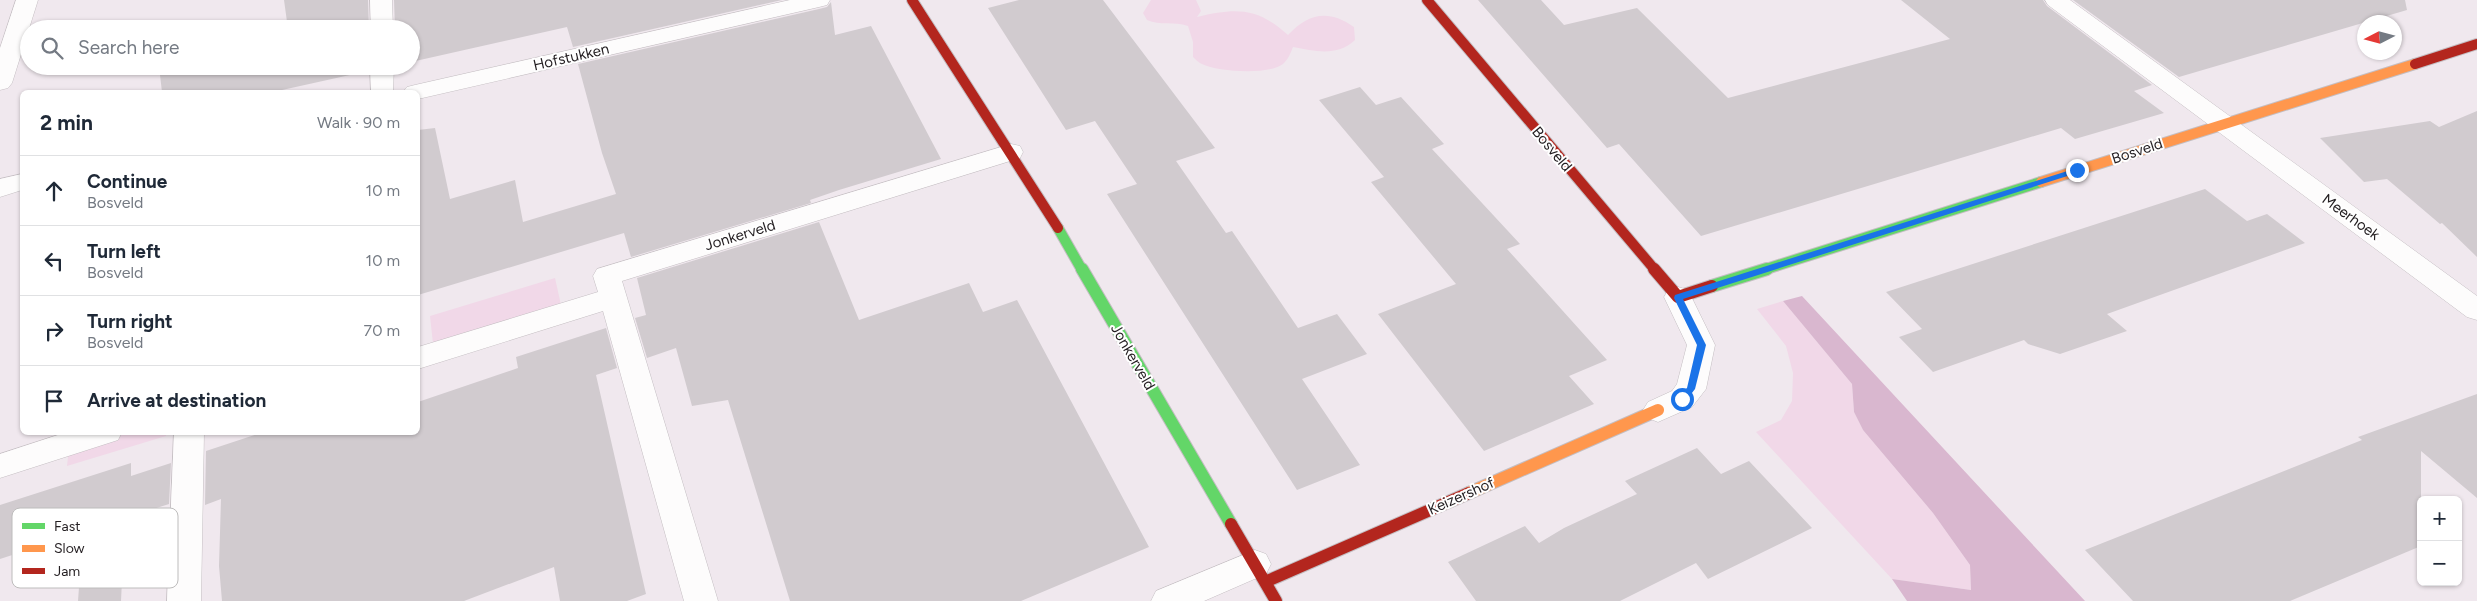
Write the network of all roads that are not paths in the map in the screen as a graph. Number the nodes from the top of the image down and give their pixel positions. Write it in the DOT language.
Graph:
graph roads {
  1 [pos="27,0"];
  2 [pos="382,0"];
  3 [pos="819,0"];
  4 [pos="912,0"];
  5 [pos="1427,0"];
  6 [pos="2056,0"];
  7 [pos="724,11"];
  8 [pos="21,20"];
  9 [pos="382,20"];
  10 [pos="20,22"];
  11 [pos="2477,44"];
  12 [pos="382,75"];
  13 [pos="0,84"];
  14 [pos="382,90"];
  15 [pos="420,91"];
  16 [pos="2225,124"];
  17 [pos="1011,152"];
  18 [pos="20,183"];
  19 [pos="0,188"];
  20 [pos="613,298"];
  21 [pos="1678,298"];
  22 [pos="2477,310"];
  23 [pos="420,357"];
  24 [pos="1658,410"];
  25 [pos="98,435"];
  26 [pos="189,435"];
  27 [pos="0,466"];
  28 [pos="1260,573"];
  29 [pos="184,601"];
  30 [pos="701,601"];
  31 [pos="1168,601"];
  32 [pos="1276,601"];
  1 -- 8 [label="street"];
  2 -- 9 [label="street"];
  3 -- 7 [label="street, Hofstukken"];
  4 -- 17 [label="street, Jonkerveld"];
  5 -- 21 [label="street, Bosveld"];
  6 -- 16 [label="street"];
  7 -- 15 [label="street, Hofstukken"];
  10 -- 13 [label="street"];
  11 -- 16 [label="street, Bosveld"];
  12 -- 14 [label="street"];
  16 -- 21 [label="street, Bosveld"];
  16 -- 22 [label="street, Meerhoek"];
  17 -- 20 [label="street, Jonkerveld"];
  17 -- 28 [label="street, Jonkerveld"];
  18 -- 19 [label="street"];
  20 -- 23 [label="street"];
  20 -- 30 [label="street, Jonkerveld"];
  21 -- 24 [label="street, Bosveld"];
  24 -- 28 [label="street, Keizershof"];
  25 -- 27 [label="street"];
  26 -- 29 [label="street"];
  28 -- 31 [label="street, Keizershof"];
  28 -- 32 [label="street"];
}
